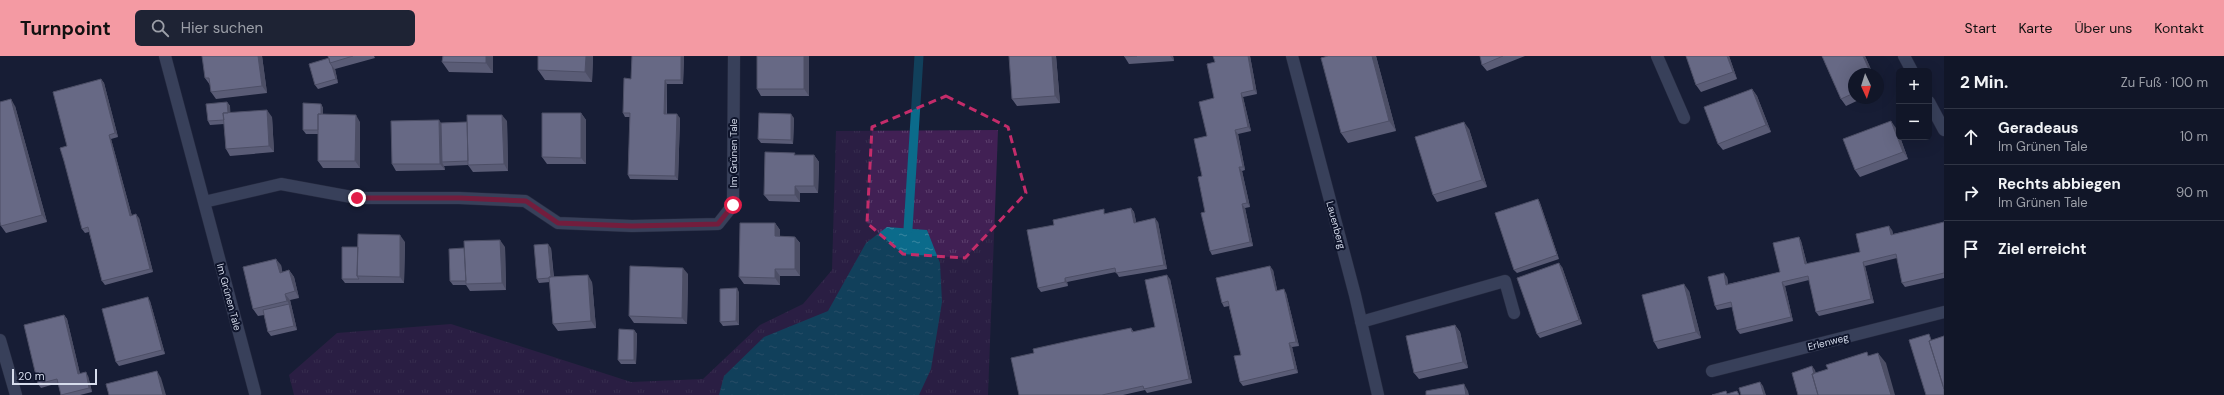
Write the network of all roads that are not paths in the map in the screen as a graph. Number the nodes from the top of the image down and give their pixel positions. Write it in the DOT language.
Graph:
graph roads {
  1 [pos="165,56"];
  2 [pos="734,56"];
  3 [pos="1292,56"];
  4 [pos="1657,56"];
  5 [pos="1904,56"];
  6 [pos="1910,68"];
  7 [pos="1930,104"];
  8 [pos="1684,118"];
  9 [pos="1944,130"];
  10 [pos="204,202"];
  11 [pos="1944,312"];
  12 [pos="1514,313"];
  13 [pos="1361,322"];
  14 [pos="0,340"];
  15 [pos="1712,371"];
  16 [pos="254,393"];
  17 [pos="16,395"];
  18 [pos="1378,395"];
  1 -- 10 [label="street, Im Grünen Tale"];
  2 -- 10 [label="street, Im Grünen Tale"];
  3 -- 13 [label="street, Lauenberg"];
  4 -- 8 [label="street"];
  5 -- 6 [label="street"];
  7 -- 9 [label="street"];
  10 -- 16 [label="street, Im Grünen Tale"];
  11 -- 15 [label="street, Erlenweg"];
  12 -- 13 [label="street"];
  13 -- 18 [label="street, Lauenberg"];
  14 -- 17 [label="street"];
}
